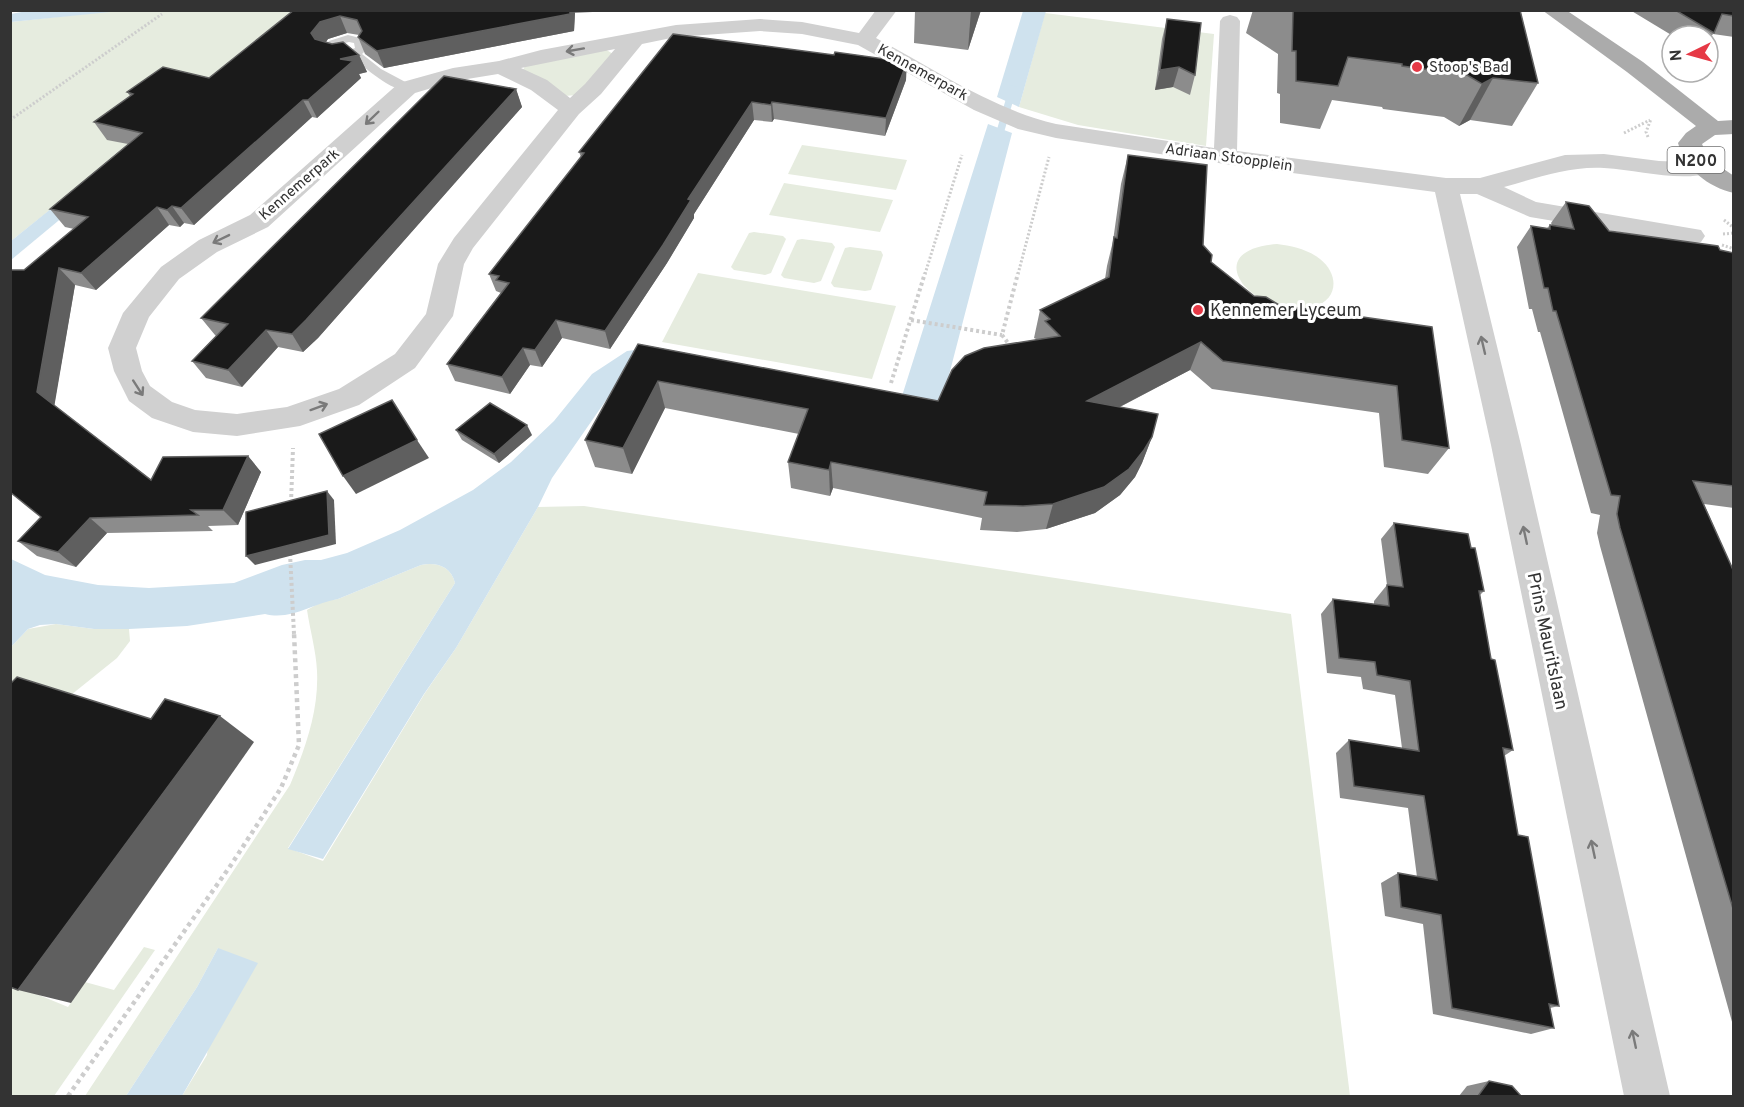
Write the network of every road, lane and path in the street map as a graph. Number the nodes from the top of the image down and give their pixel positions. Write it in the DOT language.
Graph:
graph roads {
  1 [pos="887,10"];
  2 [pos="1552,10"];
  3 [pos="162,14"];
  4 [pos="1230,16"];
  5 [pos="864,40"];
  6 [pos="633,41"];
  7 [pos="354,53"];
  8 [pos="501,67"];
  9 [pos="407,88"];
  10 [pos="982,105"];
  11 [pos="571,109"];
  12 [pos="1652,117"];
  13 [pos="10,120"];
  14 [pos="1723,128"];
  15 [pos="1056,130"];
  16 [pos="962,155"];
  17 [pos="1225,157"];
  18 [pos="1659,168"];
  19 [pos="1704,168"];
  20 [pos="1446,186"];
  21 [pos="1481,186"];
  22 [pos="1734,186"];
  23 [pos="1721,217"];
  24 [pos="1734,228"];
  25 [pos="1692,236"];
  26 [pos="911,320"];
  27 [pos="917,321"];
  28 [pos="970,329"];
  29 [pos="1002,335"];
  30 [pos="1014,350"];
  31 [pos="891,383"];
  32 [pos="289,418"];
  33 [pos="291,504"];
  34 [pos="290,551"];
  35 [pos="68,1096"];
  36 [pos="1647,1096"];
  1 -- 5 [label="street, Kennemerpark"];
  2 -- 14 [label="main road, N200"];
  3 -- 13 [label="path"];
  4 -- 17 [label="street"];
  5 -- 6 [label="street, Kennemerpark"];
  5 -- 10 [label="street, Kennemerpark"];
  6 -- 8 [label="street, Kennemerpark, one-way"];
  6 -- 11 [label="street, Kennemerpark"];
  7 -- 9 [label="lane"];
  8 -- 9 [label="street, Kennemerpark"];
  8 -- 11 [label="street"];
  9 -- 32 [label="street, Kennemerpark, one-way"];
  10 -- 15 [label="street, Adriaan Stoopplein"];
  32 -- 11 [label="street, Kennemerpark, one-way"];
  12 -- 18 [label="path"];
  14 -- 19 [label="main road, N200"];
  15 -- 17 [label="street, Adriaan Stoopplein"];
  15 -- 29 [label="path"];
  16 -- 26 [label="path"];
  17 -- 20 [label="street, Adriaan Stoopplein"];
  18 -- 19 [label="street, Adriaan Stoopplein"];
  18 -- 21 [label="street, Adriaan Stoopplein"];
  19 -- 22 [label="main road, N200"];
  20 -- 21 [label="street, Adriaan Stoopplein"];
  36 -- 20 [label="street, Prins Mauritslaan, one-way"];
  21 -- 25 [label="street, Adriaan Stoopplein"];
  23 -- 24 [label="path"];
  26 -- 27 [label="path"];
  26 -- 31 [label="path"];
  27 -- 28 [label="path"];
  28 -- 29 [label="path"];
  29 -- 30 [label="path"];
  32 -- 33 [label="path"];
  34 -- 35 [label="path"];
}
